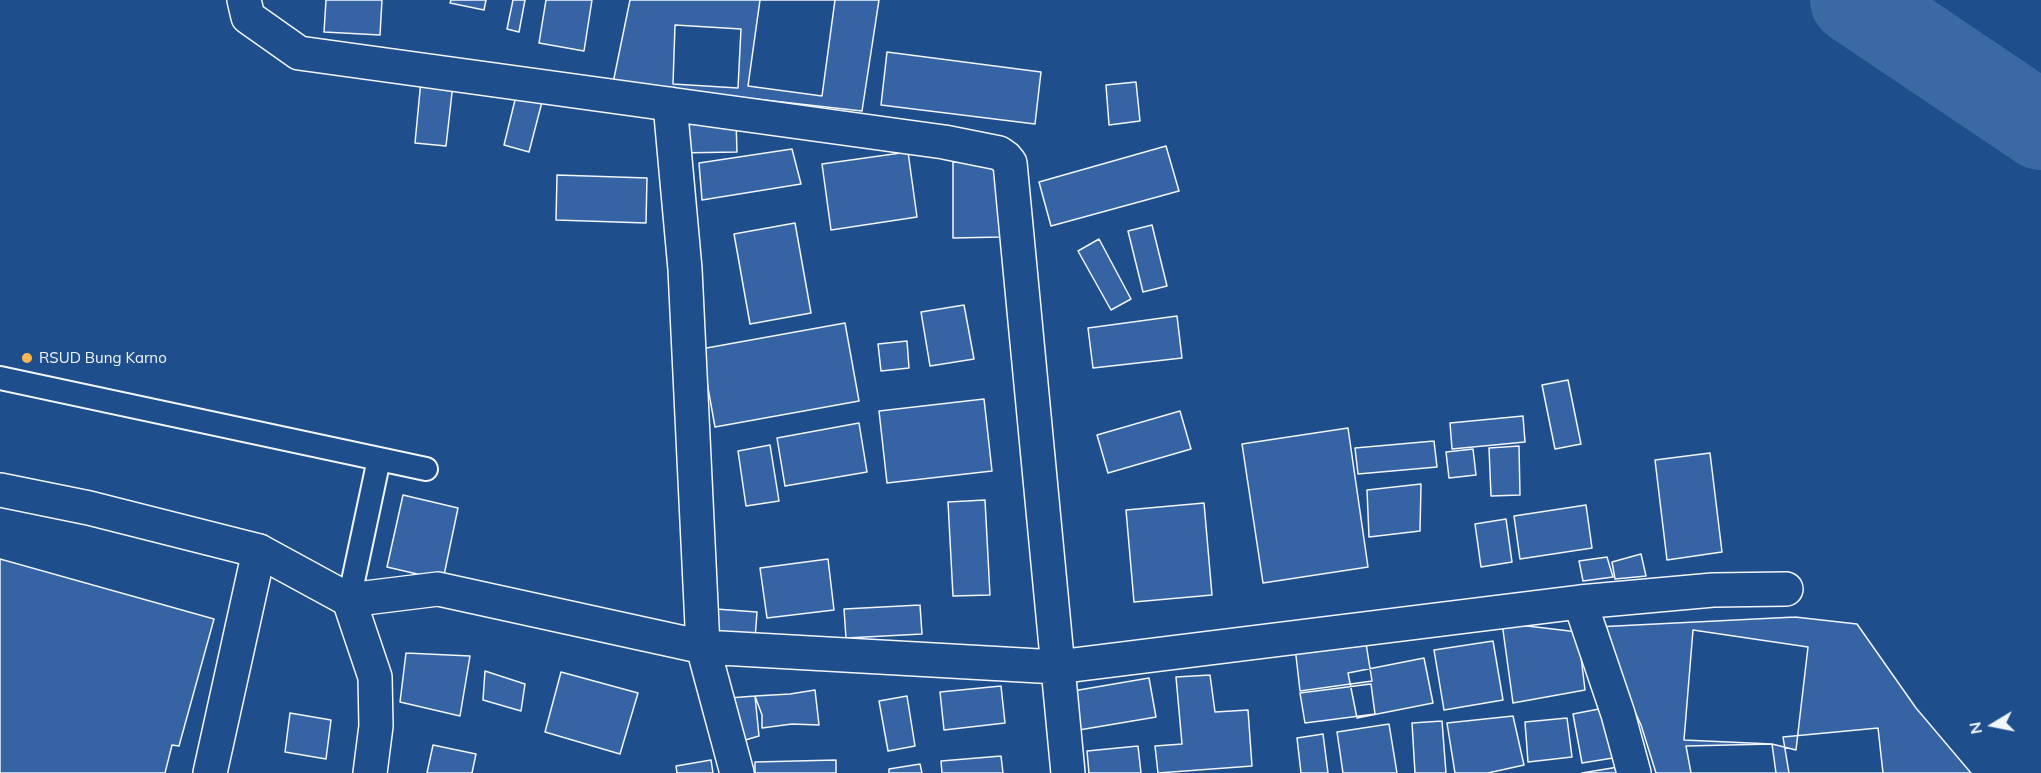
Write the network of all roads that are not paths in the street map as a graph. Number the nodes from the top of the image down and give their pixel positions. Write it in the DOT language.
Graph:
graph roads {
  1 [pos="244,0"];
  2 [pos="670,104"];
  3 [pos="0,378"];
  4 [pos="379,459"];
  5 [pos="426,470"];
  6 [pos="0,490"];
  7 [pos="259,551"];
  8 [pos="1786,589"];
  9 [pos="349,600"];
  10 [pos="1580,602"];
  11 [pos="703,647"];
  12 [pos="1057,667"];
  13 [pos="210,773"];
  14 [pos="370,773"];
  15 [pos="737,773"];
  16 [pos="1068,773"];
  17 [pos="1634,773"];
  1 -- 2 [label="street"];
  2 -- 11 [label="street"];
  2 -- 12 [label="street"];
  3 -- 4 [label="lane"];
  4 -- 5 [label="lane"];
  4 -- 9 [label="lane"];
  6 -- 7 [label="street"];
  7 -- 9 [label="street"];
  7 -- 13 [label="street"];
  8 -- 10 [label="street"];
  9 -- 11 [label="street"];
  9 -- 14 [label="street"];
  10 -- 12 [label="street"];
  10 -- 17 [label="street"];
  11 -- 12 [label="street"];
  11 -- 15 [label="street"];
  12 -- 16 [label="street"];
}
